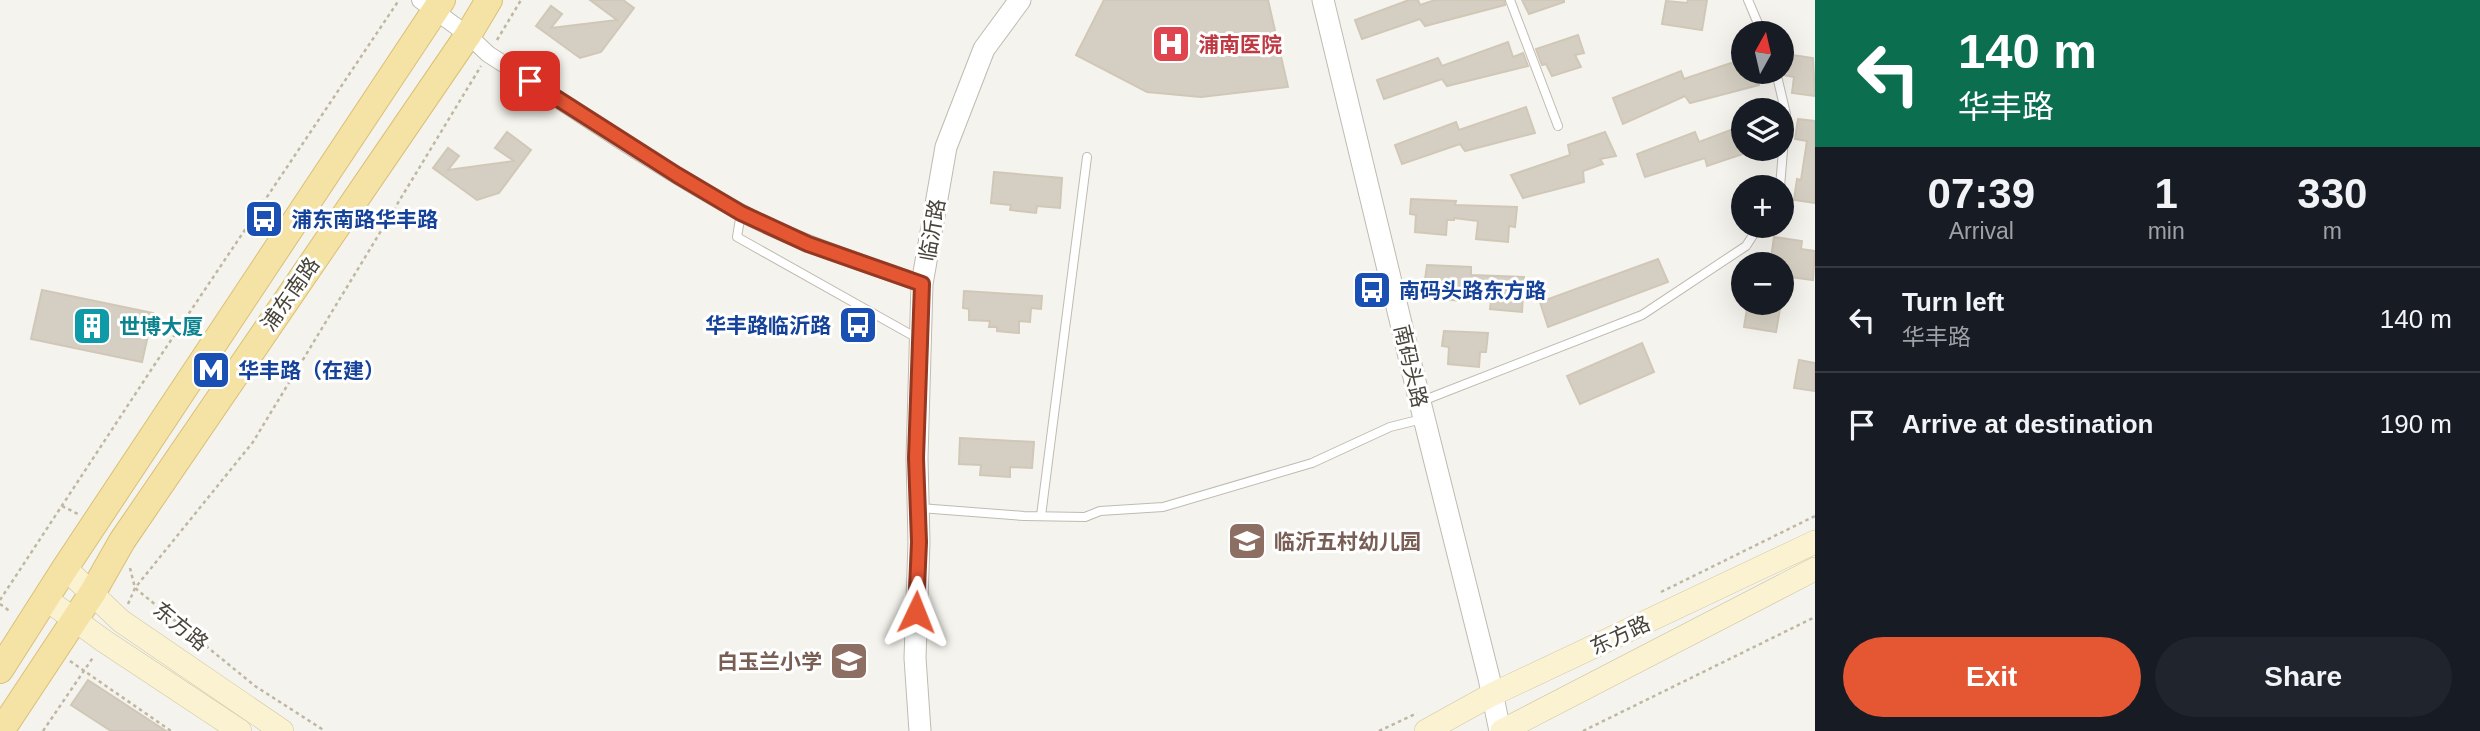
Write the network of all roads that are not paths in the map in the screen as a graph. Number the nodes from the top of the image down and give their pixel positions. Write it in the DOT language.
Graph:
graph roads {
  1 [pos="489,0"];
  2 [pos="1020,0"];
  3 [pos="1323,0"];
  4 [pos="1510,0"];
  5 [pos="1748,0"];
  6 [pos="431,4"];
  7 [pos="1757,21"];
  8 [pos="468,35"];
  9 [pos="1779,84"];
  10 [pos="1558,126"];
  11 [pos="1087,157"];
  12 [pos="1781,175"];
  13 [pos="741,213"];
  14 [pos="1751,238"];
  15 [pos="922,284"];
  16 [pos="921,340"];
  17 [pos="1422,410"];
  18 [pos="918,508"];
  19 [pos="1041,516"];
  20 [pos="1815,542"];
  21 [pos="65,568"];
  22 [pos="1815,569"];
  23 [pos="93,592"];
  24 [pos="46,598"];
  25 [pos="75,620"];
  26 [pos="0,670"];
  27 [pos="1491,695"];
  28 [pos="1,731"];
  29 [pos="240,731"];
  30 [pos="282,731"];
  31 [pos="920,731"];
  32 [pos="1426,731"];
  33 [pos="1501,731"];
  1 -- 8 [label="main road, 浦东南路"];
  2 -- 15 [label="street, 临沂路"];
  3 -- 17 [label="street, 南码头路"];
  4 -- 10 [label="lane"];
  5 -- 7 [label="lane"];
  6 -- 8 [label="street"];
  6 -- 21 [label="main road, 浦东南路"];
  8 -- 13 [label="street"];
  8 -- 23 [label="main road, 浦东南路"];
  9 -- 12 [label="lane"];
  11 -- 19 [label="lane"];
  13 -- 15 [label="street"];
  13 -- 16 [label="lane"];
  14 -- 17 [label="lane"];
  15 -- 16 [label="street, 临沂路"];
  16 -- 18 [label="street, 临沂路"];
  17 -- 19 [label="lane"];
  17 -- 27 [label="street, 南码头路"];
  18 -- 19 [label="lane"];
  18 -- 31 [label="street, 临沂路"];
  20 -- 27 [label="main road, 东方路"];
  21 -- 23 [label="main road, 东方路"];
  21 -- 24 [label="main road, 浦东南路"];
  22 -- 33 [label="main road, 东方路"];
  23 -- 25 [label="main road, 浦东南路"];
  23 -- 30 [label="main road, 东方路"];
  24 -- 25 [label="main road"];
  24 -- 26 [label="main road, 浦东南路"];
  25 -- 28 [label="main road, 浦东南路"];
  25 -- 29 [label="main road"];
  27 -- 32 [label="main road, 东方路"];
  27 -- 33 [label="street, 南码头路"];
}
